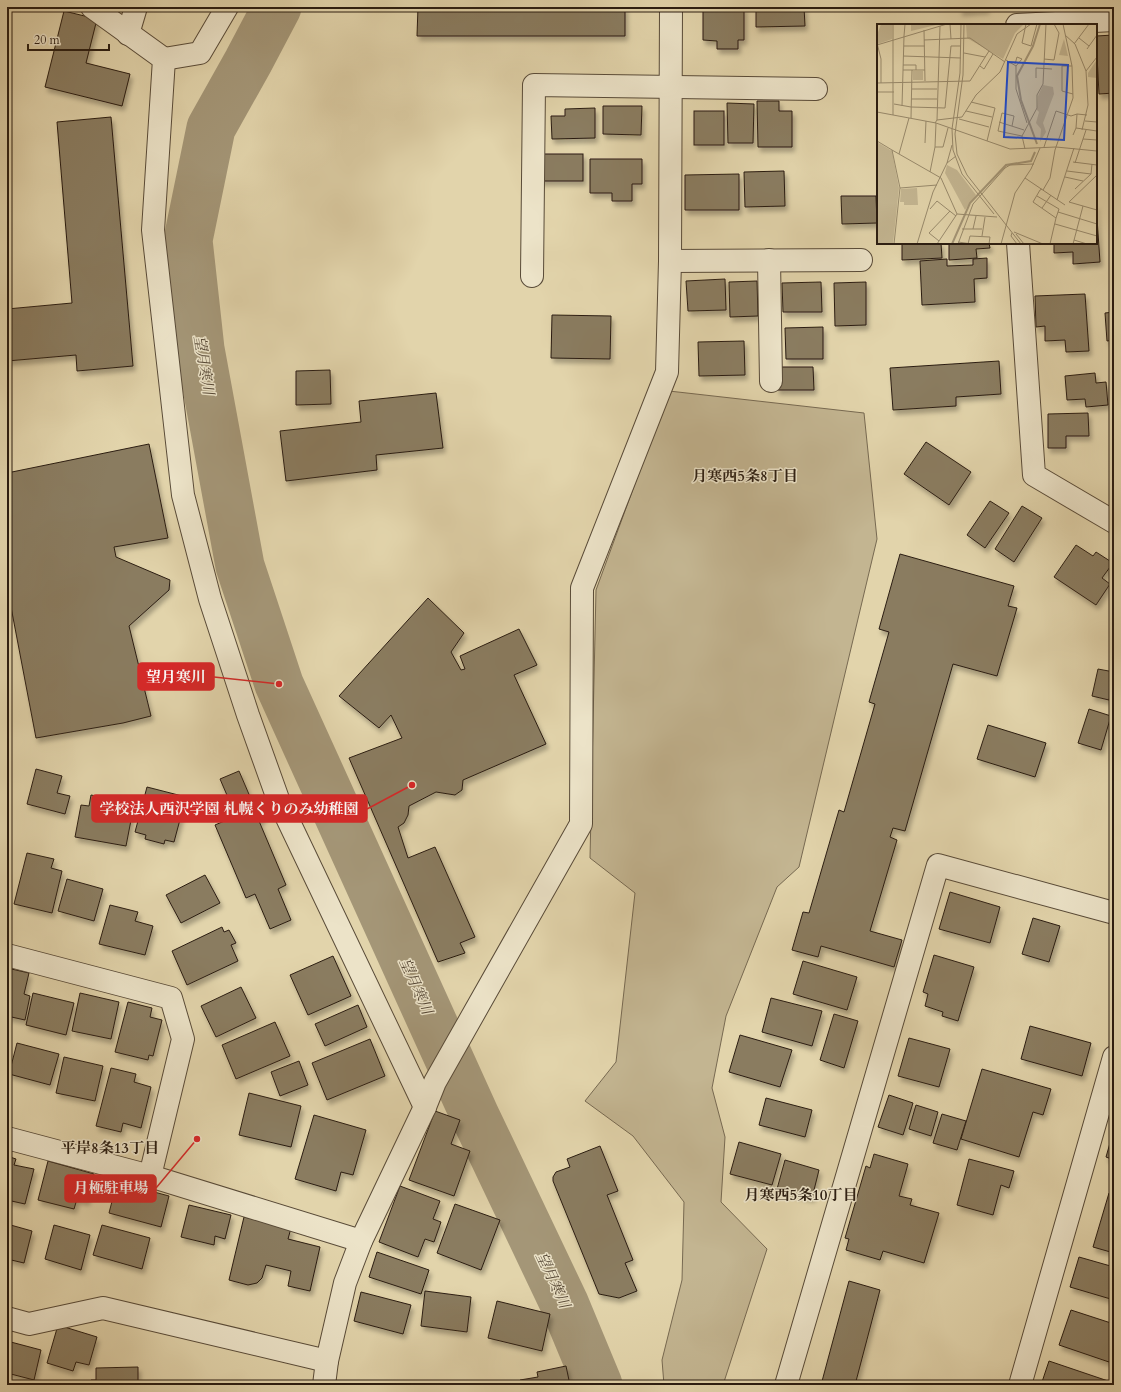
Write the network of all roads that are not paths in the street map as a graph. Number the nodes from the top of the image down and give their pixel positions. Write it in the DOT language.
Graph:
graph roads {
  1 [pos="92,7"];
  2 [pos="136,7"];
  3 [pos="227,7"];
  4 [pos="671,7"];
  5 [pos="1114,20"];
  6 [pos="1036,24"];
  7 [pos="128,34"];
  8 [pos="164,59"];
  9 [pos="670,87"];
  10 [pos="816,89"];
  11 [pos="1018,244"];
  12 [pos="769,260"];
  13 [pos="862,260"];
  14 [pos="670,261"];
  15 [pos="532,276"];
  16 [pos="771,381"];
  17 [pos="1114,522"];
  18 [pos="1114,913"];
  19 [pos="7,955"];
  20 [pos="1114,1057"];
  21 [pos="425,1107"];
  22 [pos="7,1138"];
  23 [pos="150,1176"];
  24 [pos="361,1241"];
  25 [pos="7,1318"];
  26 [pos="327,1361"];
  27 [pos="324,1385"];
  28 [pos="786,1385"];
  29 [pos="1020,1385"];
  1 -- 7 [label="street"];
  2 -- 7 [label="street"];
  3 -- 8 [label="street"];
  4 -- 9 [label="street"];
  5 -- 6 [label="street"];
  7 -- 8 [label="street"];
  8 -- 21 [label="street"];
  9 -- 10 [label="street"];
  9 -- 14 [label="street"];
  9 -- 15 [label="street"];
  11 -- 17 [label="street"];
  12 -- 13 [label="street"];
  12 -- 14 [label="street"];
  12 -- 16 [label="street"];
  14 -- 21 [label="street"];
  18 -- 28 [label="street"];
  19 -- 23 [label="street"];
  20 -- 29 [label="street"];
  21 -- 24 [label="street"];
  22 -- 23 [label="street"];
  23 -- 24 [label="street"];
  24 -- 26 [label="street"];
  25 -- 26 [label="street"];
  26 -- 27 [label="street"];
}
